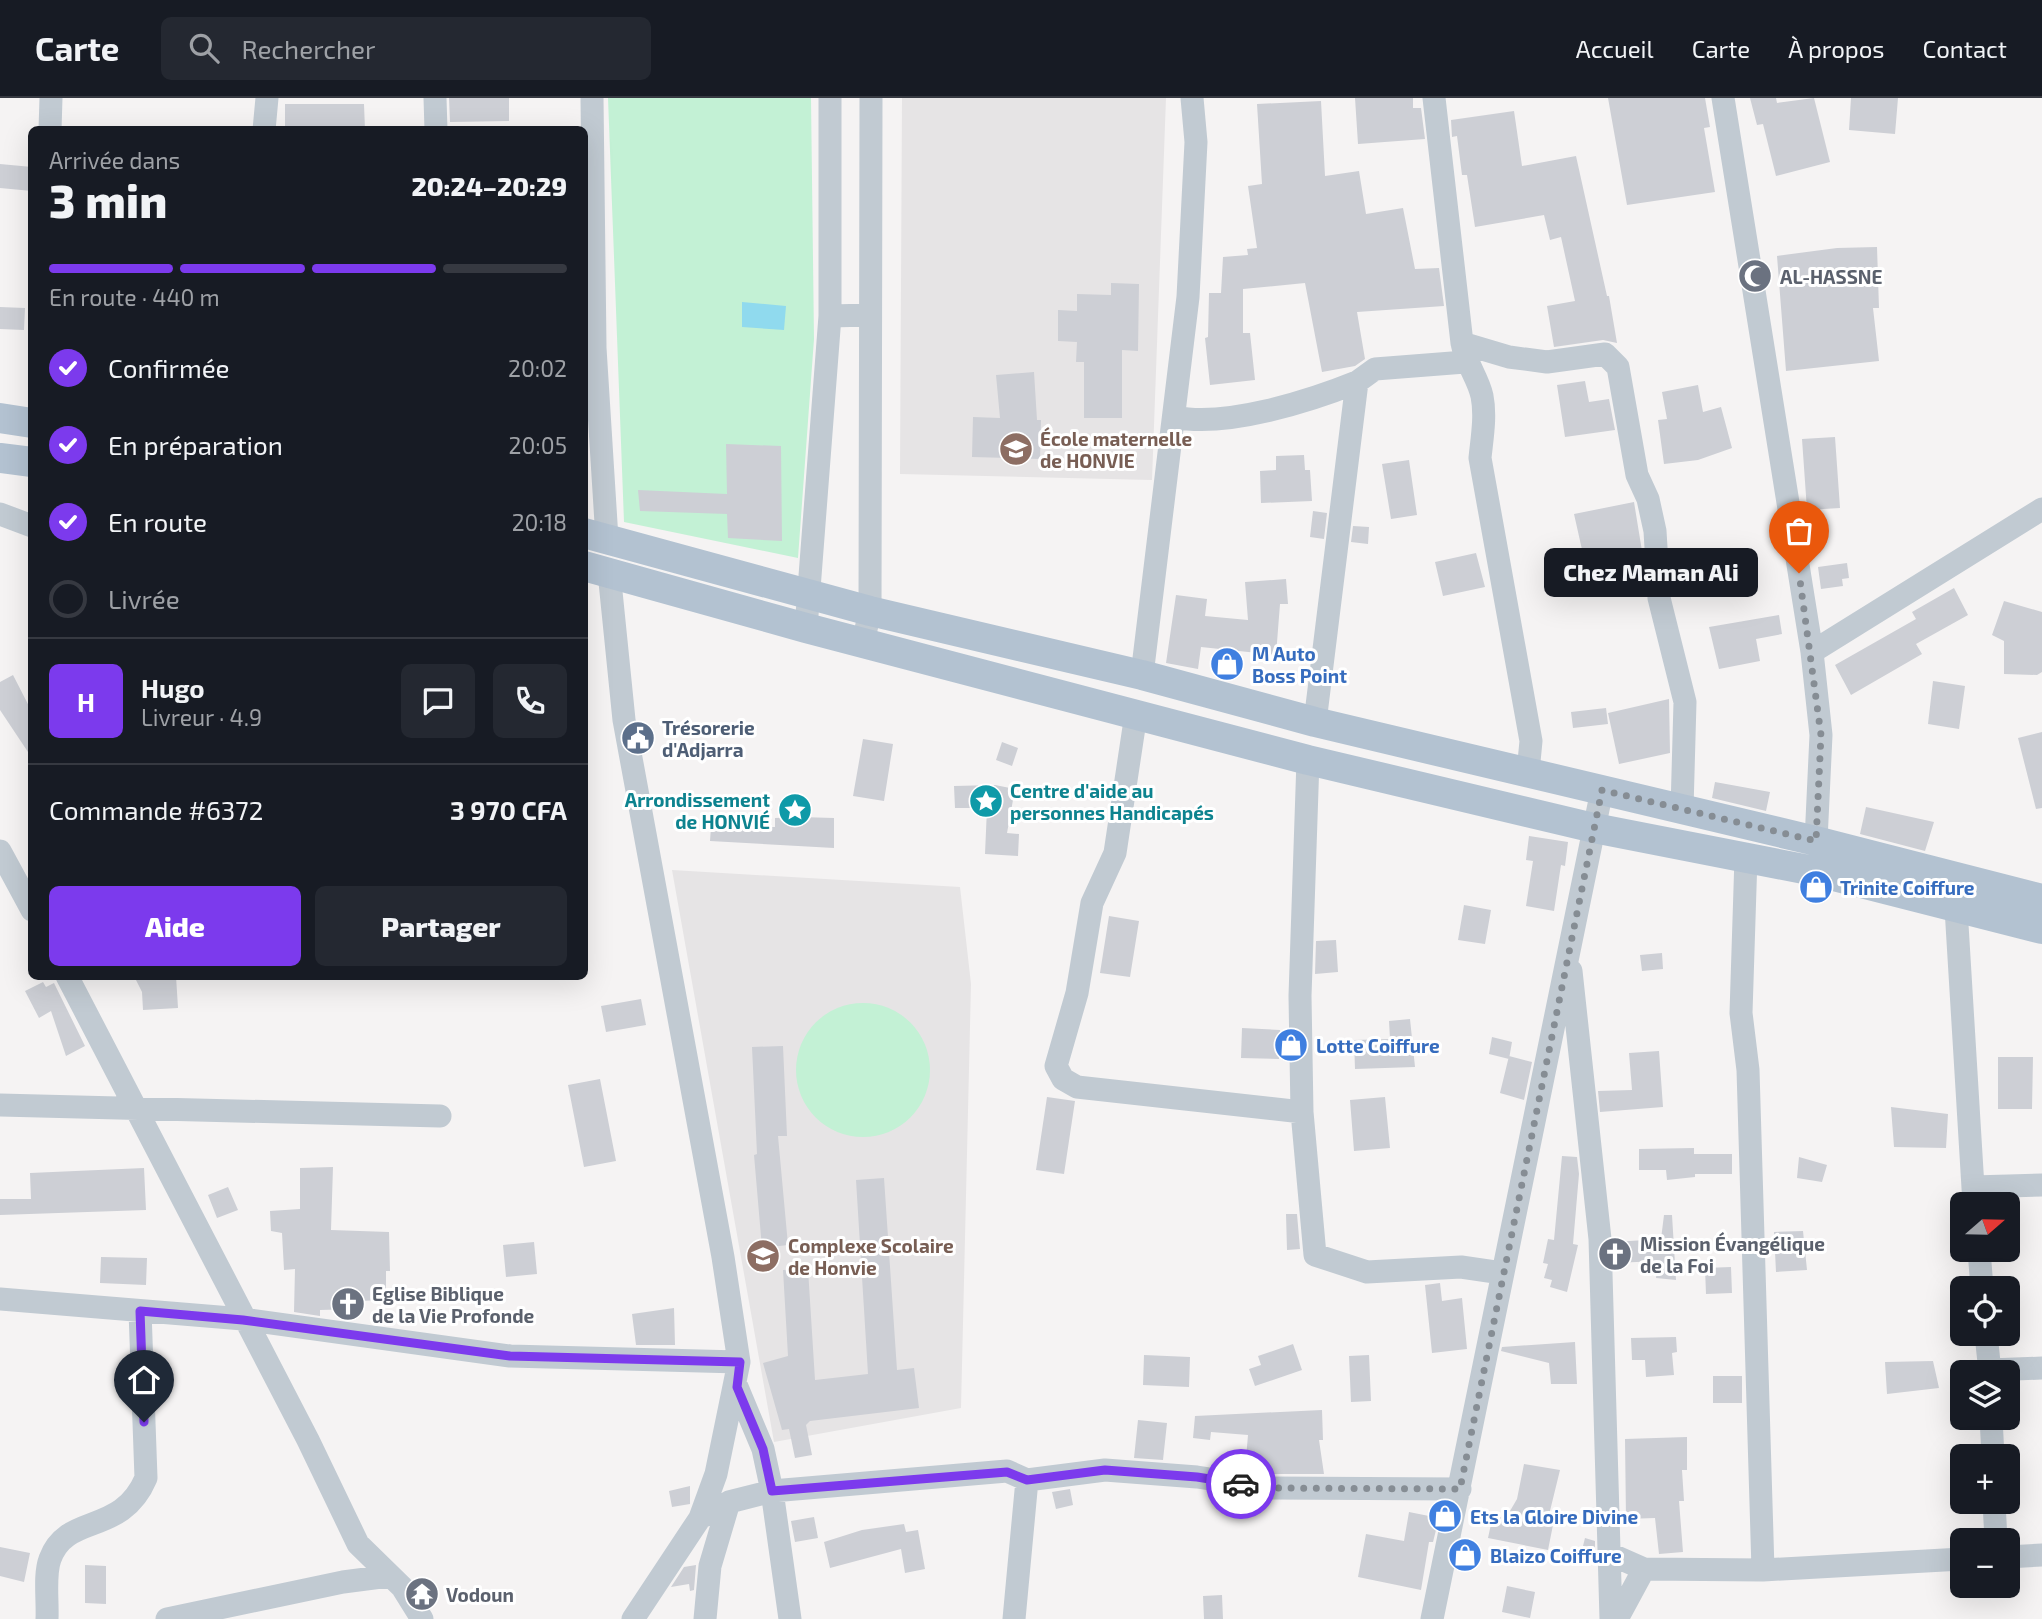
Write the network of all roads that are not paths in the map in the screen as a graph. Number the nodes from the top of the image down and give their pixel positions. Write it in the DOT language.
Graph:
graph roads {
  1 [pos="51,98"];
  2 [pos="267,98"];
  3 [pos="435,98"];
  4 [pos="592,98"];
  5 [pos="830,98"];
  6 [pos="871,98"];
  7 [pos="1192,98"];
  8 [pos="1434,98"];
  9 [pos="1723,98"];
  10 [pos="50,126"];
  11 [pos="264,126"];
  12 [pos="436,126"];
  13 [pos="870,315"];
  14 [pos="830,316"];
  15 [pos="1464,352"];
  16 [pos="1357,382"];
  17 [pos="1175,417"];
  18 [pos="0,418"];
  19 [pos="28,422"];
  20 [pos="0,458"];
  21 [pos="28,462"];
  22 [pos="2042,509"];
  23 [pos="0,514"];
  24 [pos="28,524"];
  25 [pos="596,536"];
  26 [pos="597,569"];
  27 [pos="811,594"];
  28 [pos="870,611"];
  29 [pos="806,628"];
  30 [pos="863,643"];
  31 [pos="1812,652"];
  32 [pos="1142,675"];
  33 [pos="1136,714"];
  34 [pos="1315,722"];
  35 [pos="1308,760"];
  36 [pos="1528,772"];
  37 [pos="1602,790"];
  38 [pos="1682,809"];
  39 [pos="1594,828"];
  40 [pos="1816,841"];
  41 [pos="0,851"];
  42 [pos="1745,857"];
  43 [pos="2042,899"];
  44 [pos="28,903"];
  45 [pos="1956,908"];
  46 [pos="2042,929"];
  47 [pos="1569,951"];
  48 [pos="69,980"];
  49 [pos="0,1105"];
  50 [pos="138,1111"];
  51 [pos="1302,1112"];
  52 [pos="440,1116"];
  53 [pos="2042,1185"];
  54 [pos="1974,1192"];
  55 [pos="1999,1192"];
  56 [pos="1502,1273"];
  57 [pos="0,1299"];
  58 [pos="140,1311"];
  59 [pos="243,1320"];
  60 [pos="740,1362"];
  61 [pos="2042,1368"];
  62 [pos="2020,1369"];
  63 [pos="737,1387"];
  64 [pos="1027,1480"];
  65 [pos="1460,1489"];
  66 [pos="772,1491"];
  67 [pos="729,1502"];
  68 [pos="701,1518"];
  69 [pos="1610,1554"];
  70 [pos="2042,1555"];
  71 [pos="2020,1556"];
  72 [pos="1950,1560"];
  73 [pos="1644,1569"];
  74 [pos="1763,1570"];
  75 [pos="389,1576"];
  76 [pos="47,1619"];
  77 [pos="167,1619"];
  78 [pos="422,1619"];
  79 [pos="633,1619"];
  80 [pos="705,1619"];
  81 [pos="790,1619"];
  82 [pos="1014,1619"];
  83 [pos="1432,1619"];
  84 [pos="1611,1619"];
  85 [pos="1617,1619"];
  1 -- 10 [label="street"];
  2 -- 11 [label="street"];
  3 -- 12 [label="street"];
  4 -- 25 [label="street"];
  5 -- 14 [label="street"];
  6 -- 13 [label="street"];
  7 -- 17 [label="street"];
  8 -- 15 [label="street"];
  9 -- 31 [label="street"];
  13 -- 14 [label="street"];
  13 -- 28 [label="street"];
  14 -- 27 [label="street"];
  15 -- 16 [label="street"];
  15 -- 36 [label="street"];
  15 -- 38 [label="street"];
  16 -- 17 [label="street"];
  16 -- 34 [label="street"];
  17 -- 32 [label="street"];
  18 -- 19 [label="main road"];
  20 -- 21 [label="main road"];
  22 -- 31 [label="street"];
  23 -- 24 [label="street"];
  25 -- 27 [label="main road"];
  26 -- 29 [label="main road"];
  26 -- 60 [label="street"];
  27 -- 28 [label="main road"];
  27 -- 29 [label="street"];
  28 -- 30 [label="street"];
  28 -- 32 [label="main road"];
  29 -- 30 [label="main road"];
  30 -- 33 [label="main road"];
  31 -- 40 [label="street"];
  32 -- 34 [label="main road"];
  33 -- 35 [label="main road"];
  33 -- 51 [label="street"];
  34 -- 36 [label="main road"];
  35 -- 39 [label="main road"];
  35 -- 51 [label="street"];
  36 -- 37 [label="main road"];
  37 -- 38 [label="main road"];
  37 -- 39 [label="street"];
  38 -- 40 [label="main road"];
  39 -- 42 [label="main road"];
  39 -- 47 [label="street"];
  40 -- 43 [label="main road"];
  41 -- 44 [label="street"];
  42 -- 45 [label="main road"];
  42 -- 74 [label="street"];
  45 -- 46 [label="main road"];
  45 -- 54 [label="street"];
  47 -- 56 [label="street"];
  47 -- 69 [label="street"];
  48 -- 50 [label="street"];
  49 -- 50 [label="street"];
  50 -- 52 [label="street"];
  50 -- 59 [label="street"];
  51 -- 56 [label="street"];
  53 -- 55 [label="street"];
  56 -- 65 [label="street"];
  57 -- 58 [label="street"];
  58 -- 59 [label="street"];
  58 -- 76 [label="street"];
  59 -- 60 [label="street"];
  59 -- 75 [label="street"];
  60 -- 63 [label="street"];
  61 -- 62 [label="street"];
  63 -- 66 [label="street"];
  63 -- 68 [label="street"];
  64 -- 65 [label="street"];
  64 -- 66 [label="street"];
  64 -- 82 [label="street"];
  65 -- 83 [label="street"];
  66 -- 67 [label="street"];
  66 -- 81 [label="street"];
  67 -- 68 [label="street"];
  67 -- 80 [label="street"];
  68 -- 79 [label="street"];
  69 -- 73 [label="street"];
  69 -- 84 [label="street"];
  70 -- 71 [label="street"];
  72 -- 74 [label="street"];
  73 -- 74 [label="street"];
  73 -- 85 [label="street"];
  75 -- 77 [label="street"];
  75 -- 78 [label="street"];
}
